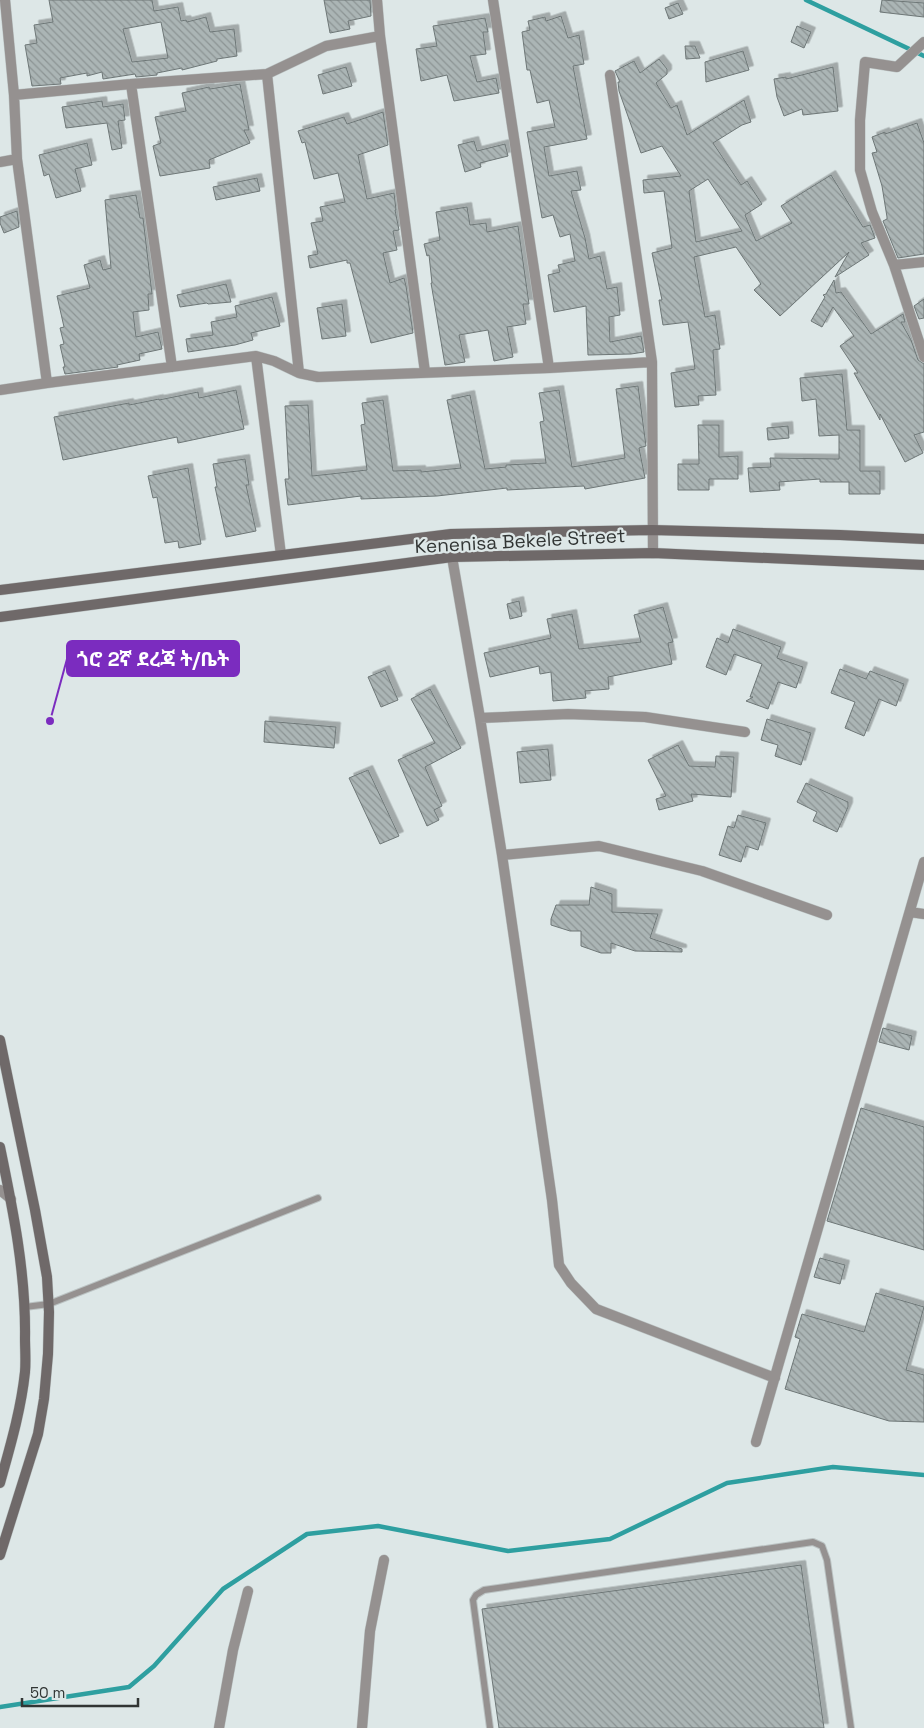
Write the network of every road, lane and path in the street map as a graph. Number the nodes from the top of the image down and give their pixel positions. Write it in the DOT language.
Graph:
graph roads {
  1 [pos="5,0"];
  2 [pos="377,0"];
  3 [pos="493,0"];
  4 [pos="380,36"];
  5 [pos="924,42"];
  6 [pos="267,74"];
  7 [pos="610,75"];
  8 [pos="131,84"];
  9 [pos="14,95"];
  10 [pos="18,160"];
  11 [pos="0,162"];
  12 [pos="924,262"];
  13 [pos="894,265"];
  14 [pos="256,356"];
  15 [pos="924,357"];
  16 [pos="652,362"];
  17 [pos="172,367"];
  18 [pos="550,368"];
  19 [pos="425,372"];
  20 [pos="299,373"];
  21 [pos="47,382"];
  22 [pos="0,390"];
  23 [pos="652,530"];
  24 [pos="924,539"];
  25 [pos="653,552"];
  26 [pos="281,555"];
  27 [pos="452,557"];
  28 [pos="924,565"];
  29 [pos="0,590"];
  30 [pos="0,617"];
  31 [pos="480,718"];
  32 [pos="745,732"];
  33 [pos="502,855"];
  34 [pos="924,862"];
  35 [pos="910,912"];
  36 [pos="924,914"];
  37 [pos="827,915"];
  38 [pos="0,1040"];
  39 [pos="0,1147"];
  40 [pos="0,1190"];
  41 [pos="318,1198"];
  42 [pos="11,1199"];
  43 [pos="49,1304"];
  44 [pos="25,1307"];
  45 [pos="775,1378"];
  46 [pos="756,1442"];
  47 [pos="0,1483"];
  48 [pos="0,1555"];
  49 [pos="384,1560"];
  50 [pos="248,1591"];
  51 [pos="219,1728"];
  52 [pos="362,1728"];
  53 [pos="490,1728"];
  54 [pos="851,1728"];
  1 -- 9 [label="street"];
  2 -- 4 [label="street"];
  3 -- 18 [label="street"];
  4 -- 6 [label="street"];
  4 -- 19 [label="street"];
  5 -- 13 [label="street"];
  6 -- 8 [label="street"];
  6 -- 20 [label="street"];
  7 -- 16 [label="street"];
  8 -- 9 [label="street"];
  8 -- 17 [label="street"];
  9 -- 10 [label="street"];
  10 -- 11 [label="street"];
  10 -- 21 [label="street"];
  12 -- 13 [label="street"];
  13 -- 15 [label="street"];
  14 -- 17 [label="street"];
  14 -- 20 [label="street"];
  14 -- 26 [label="street"];
  16 -- 18 [label="street"];
  16 -- 23 [label="street"];
  17 -- 21 [label="street"];
  18 -- 19 [label="street"];
  19 -- 20 [label="street"];
  21 -- 22 [label="street"];
  23 -- 24 [label="main road, Kenenisa Bekele Street"];
  23 -- 25 [label="street"];
  23 -- 26 [label="main road, Kenenisa Bekele Street"];
  25 -- 27 [label="main road, Kenenisa Bekele Street"];
  25 -- 28 [label="main road, Kenenisa Bekele Street"];
  26 -- 29 [label="main road, Kenenisa Bekele Street"];
  27 -- 30 [label="main road, Kenenisa Bekele Street"];
  27 -- 31 [label="street"];
  31 -- 32 [label="street"];
  31 -- 33 [label="street"];
  33 -- 37 [label="street"];
  33 -- 45 [label="street"];
  34 -- 35 [label="street"];
  35 -- 36 [label="street"];
  35 -- 45 [label="street"];
  38 -- 43 [label="main road"];
  39 -- 42 [label="main road"];
  40 -- 42 [label="street"];
  41 -- 43 [label="lane"];
  42 -- 44 [label="main road"];
  43 -- 44 [label="lane"];
  43 -- 48 [label="main road"];
  44 -- 47 [label="main road"];
  45 -- 46 [label="street"];
  49 -- 52 [label="street"];
  50 -- 51 [label="street"];
  53 -- 54 [label="lane"];
}
